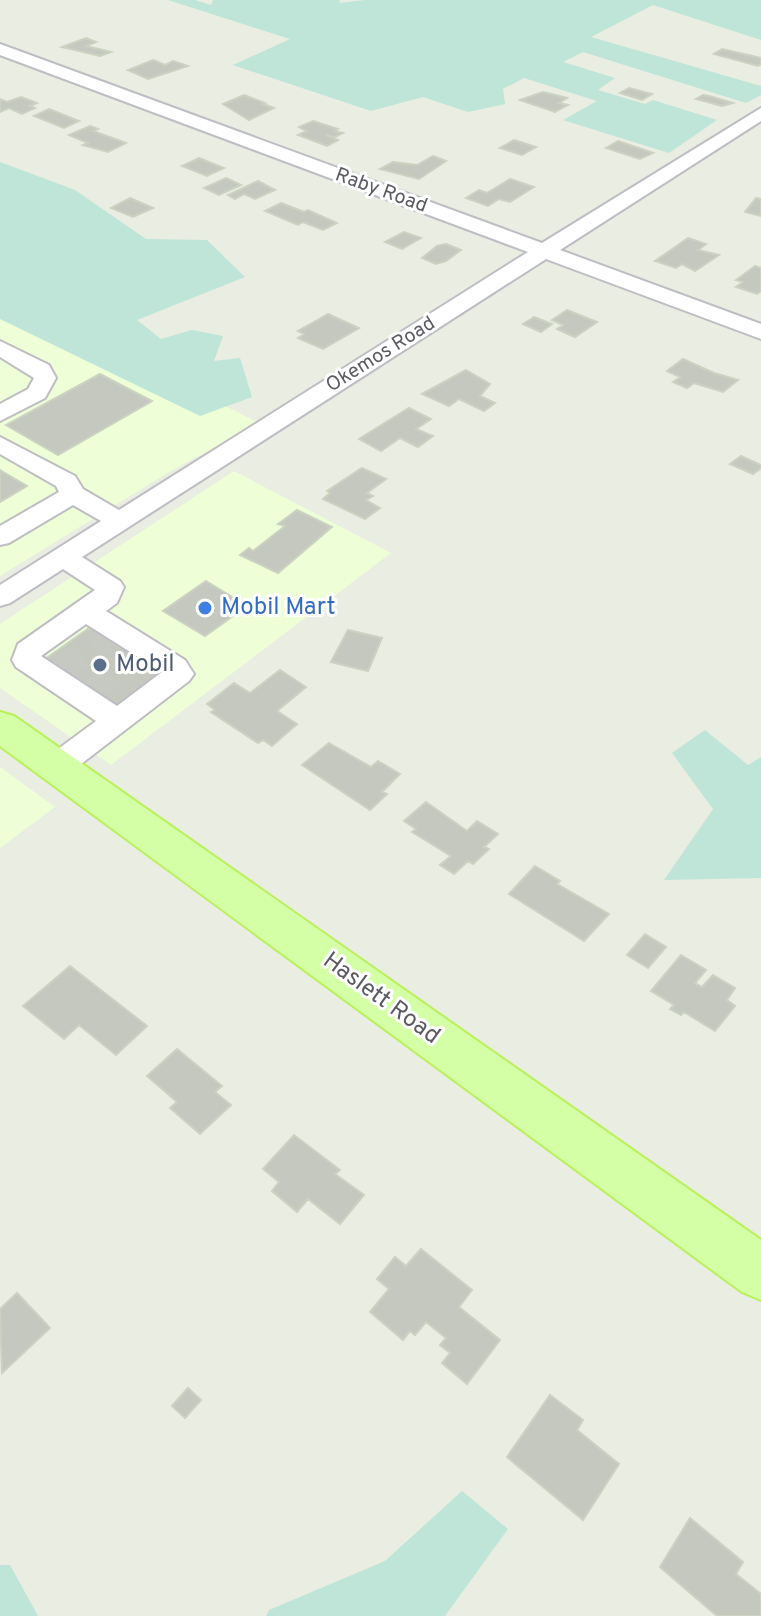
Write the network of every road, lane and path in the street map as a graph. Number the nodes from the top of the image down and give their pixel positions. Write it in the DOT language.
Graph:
graph roads {
  1 [pos="0,49"];
  2 [pos="761,113"];
  3 [pos="544,252"];
  4 [pos="761,332"];
  5 [pos="0,348"];
  6 [pos="0,414"];
  7 [pos="0,444"];
  8 [pos="73,494"];
  9 [pos="120,521"];
  10 [pos="0,537"];
  11 [pos="63,557"];
  12 [pos="0,597"];
  13 [pos="86,611"];
  14 [pos="118,721"];
  15 [pos="0,726"];
  16 [pos="57,766"];
  17 [pos="761,1273"];
  1 -- 3 [label="street, Raby Road"];
  2 -- 3 [label="street, Okemos Road"];
  3 -- 4 [label="street, Raby Road"];
  3 -- 9 [label="street, Okemos Road"];
  5 -- 6 [label="street"];
  7 -- 8 [label="street"];
  8 -- 9 [label="street"];
  8 -- 10 [label="street"];
  9 -- 11 [label="street, Okemos Road"];
  11 -- 12 [label="street, Okemos Road"];
  11 -- 13 [label="street"];
  13 -- 14 [label="street"];
  13 -- 14 [label="street"];
  14 -- 16 [label="street"];
  15 -- 16 [label="main road, Haslett Road"];
  16 -- 17 [label="main road, Haslett Road"];
}
